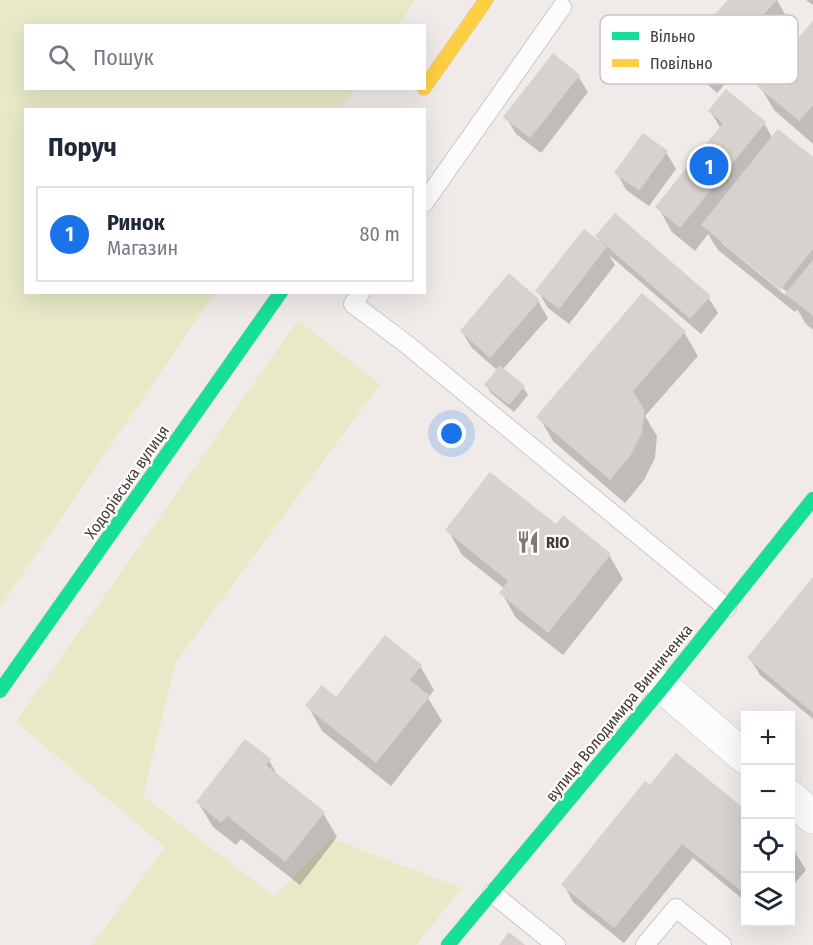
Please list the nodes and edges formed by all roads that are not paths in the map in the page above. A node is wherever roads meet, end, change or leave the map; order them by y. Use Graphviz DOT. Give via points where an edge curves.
graph roads {
  1 [pos="486,0"];
  2 [pos="562,7"];
  3 [pos="426,85"];
  4 [pos="423,90"];
  5 [pos="414,102"];
  6 [pos="426,200"];
  7 [pos="280,294"];
  8 [pos="360,294"];
  9 [pos="813,499"];
  10 [pos="727,608"];
  11 [pos="663,687"];
  12 [pos="0,691"];
  13 [pos="741,754"];
  14 [pos="795,801"];
  15 [pos="813,817"];
  16 [pos="492,893"];
  17 [pos="448,945"];
  18 [pos="556,945"];
  19 [pos="645,945"];
  20 [pos="722,945"];
  1 -- 3 [label="main road"];
  2 -- 6 [label="lane"];
  4 -- 5 [label="main road"];
  7 -- 12 [label="main road, Ходорівська вулиця"];
  8 -- 10 [label="lane" via="353,304"];
  9 -- 10 [label="main road, вулиця Володимира Винниченка"];
  10 -- 11 [label="main road, вулиця Володимира Винниченка"];
  11 -- 13 [label="street"];
  11 -- 16 [label="main road, вулиця Володимира Винниченка"];
  14 -- 15 [label="street"];
  16 -- 17 [label="main road, вулиця Володимира Винниченка"];
  16 -- 18 [label="lane"];
  19 -- 20 [label="lane" via="676,908"];
}
